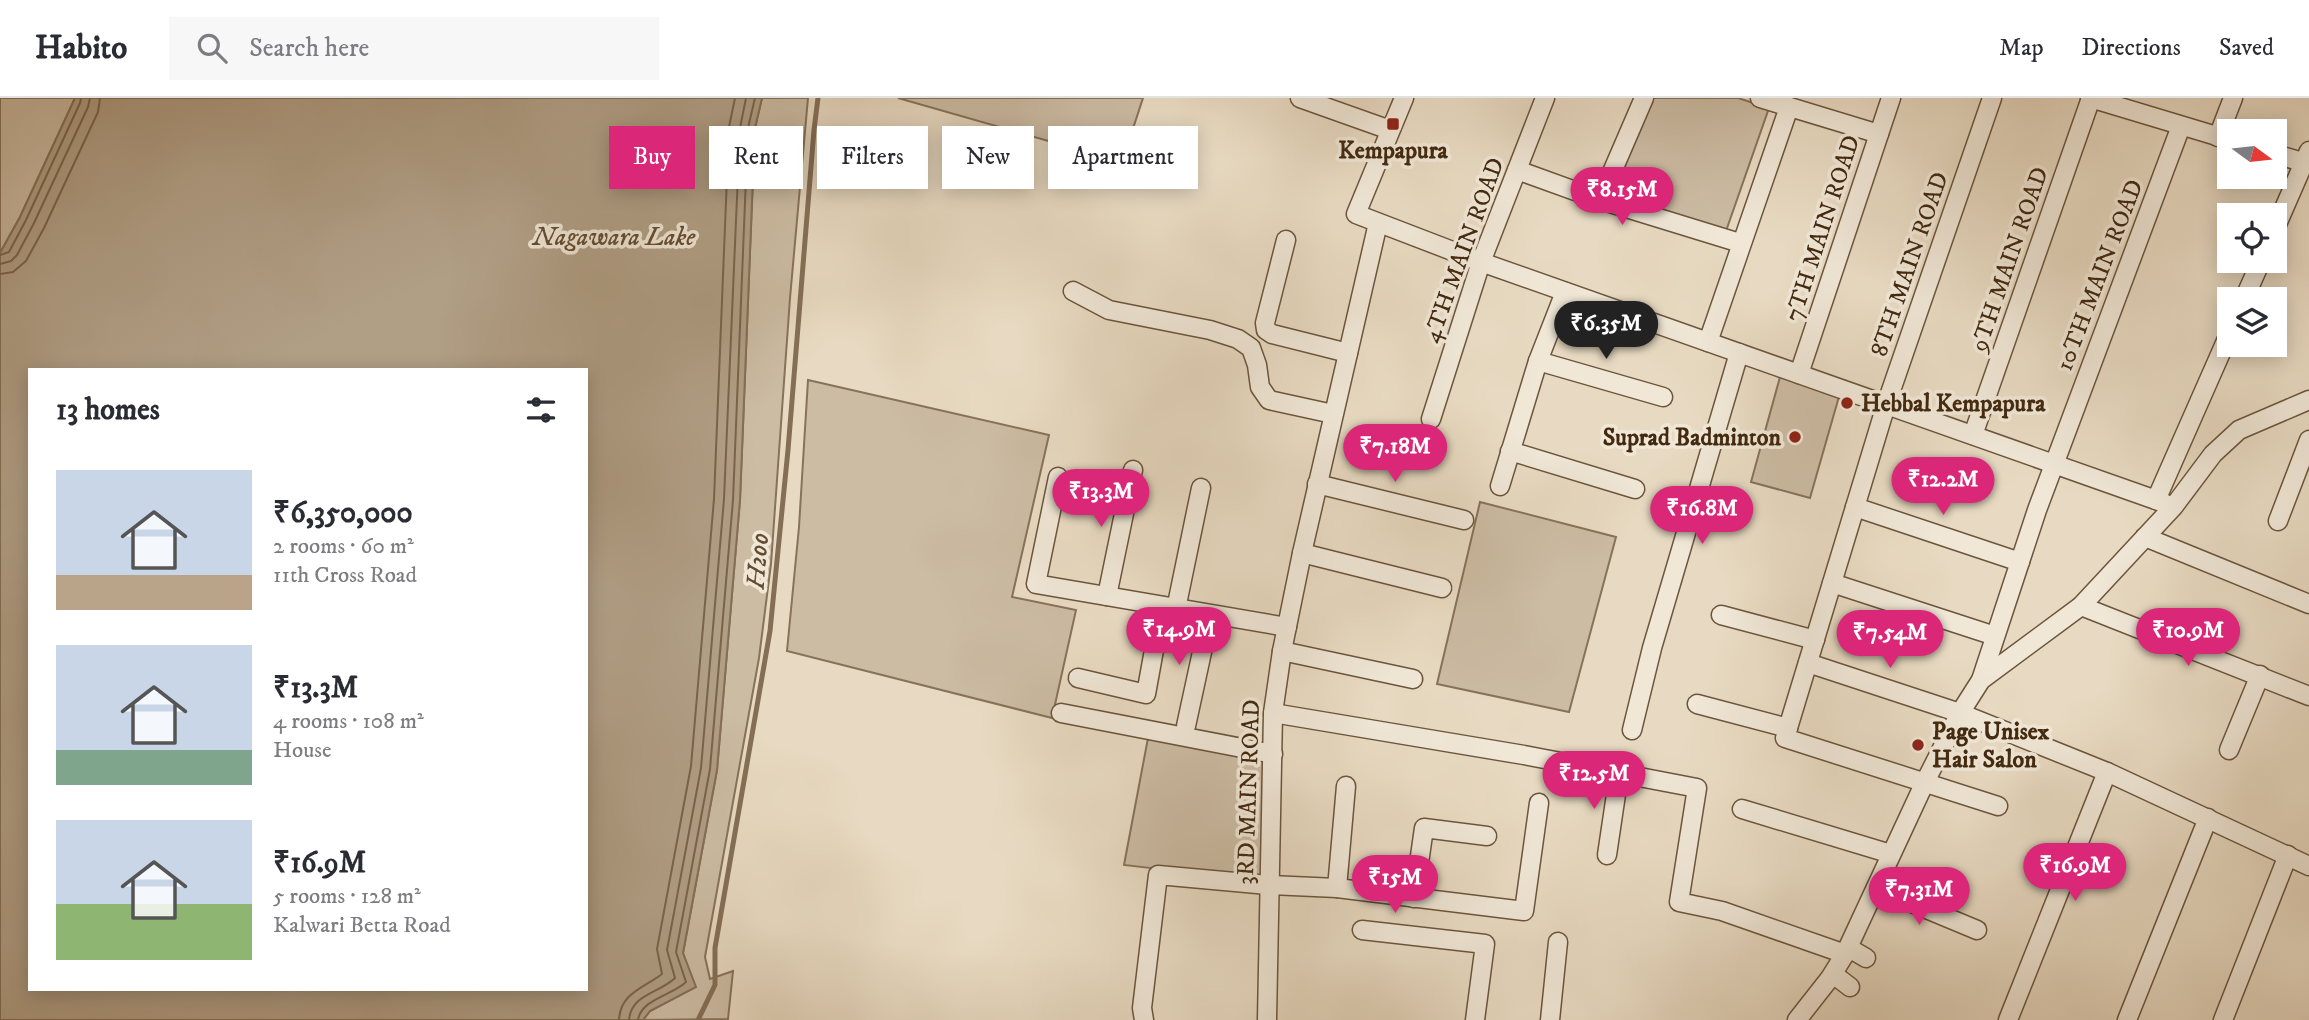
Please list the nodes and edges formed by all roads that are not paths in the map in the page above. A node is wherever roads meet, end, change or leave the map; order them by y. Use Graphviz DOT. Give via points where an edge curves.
graph roads {
  1 [pos="1300,98"];
  2 [pos="1404,98"];
  3 [pos="1545,98"];
  4 [pos="1644,98"];
  5 [pos="1760,98"];
  6 [pos="1891,98"];
  7 [pos="1992,98"];
  8 [pos="2090,98"];
  9 [pos="2233,98"];
  10 [pos="1788,107"];
  11 [pos="2228,119"];
  12 [pos="2181,126"];
  13 [pos="1390,130"];
  14 [pos="1879,134"];
  15 [pos="2217,137"];
  16 [pos="2287,156"];
  17 [pos="2307,159"];
  18 [pos="1517,170"];
  19 [pos="1600,200"];
  20 [pos="2287,203"];
  21 [pos="1378,223"];
  22 [pos="1286,240"];
  23 [pos="1740,243"];
  24 [pos="1481,262"];
  25 [pos="1073,291"];
  26 [pos="1566,292"];
  27 [pos="1707,342"];
  28 [pos="1348,353"];
  29 [pos="1739,353"];
  30 [pos="2219,357"];
  31 [pos="1538,361"];
  32 [pos="1799,374"];
  33 [pos="1663,397"];
  34 [pos="2309,400"];
  35 [pos="1886,405"];
  36 [pos="1334,414"];
  37 [pos="1431,419"];
  38 [pos="1973,435"];
  39 [pos="2309,440"];
  40 [pos="1510,451"];
  41 [pos="2054,464"];
  42 [pos="1133,470"];
  43 [pos="1058,477"];
  44 [pos="1317,484"];
  45 [pos="1500,486"];
  46 [pos="1201,488"];
  47 [pos="1635,489"];
  48 [pos="2156,500"];
  49 [pos="2174,506"];
  50 [pos="1855,507"];
  51 [pos="1464,520"];
  52 [pos="2278,521"];
  53 [pos="2146,537"];
  54 [pos="1302,553"];
  55 [pos="2020,562"];
  56 [pos="1832,583"];
  57 [pos="1442,588"];
  58 [pos="1107,596"];
  59 [pos="2309,604"];
  60 [pos="2081,606"];
  61 [pos="1169,608"];
  62 [pos="1210,615"];
  63 [pos="1721,615"];
  64 [pos="1287,627"];
  65 [pos="1995,636"];
  66 [pos="1815,640"];
  67 [pos="1282,652"];
  68 [pos="1808,663"];
  69 [pos="2260,675"];
  70 [pos="1078,678"];
  71 [pos="1413,679"];
  72 [pos="1981,680"];
  73 [pos="2309,696"];
  74 [pos="1697,704"];
  75 [pos="1061,713"];
  76 [pos="1273,713"];
  77 [pos="1960,713"];
  78 [pos="1186,726"];
  79 [pos="1788,729"];
  80 [pos="1632,730"];
  81 [pos="2230,750"];
  82 [pos="1273,754"];
  83 [pos="2107,772"];
  84 [pos="1619,774"];
  85 [pos="1925,782"];
  86 [pos="1346,786"];
  87 [pos="1539,803"];
  88 [pos="1998,806"];
  89 [pos="1742,809"];
  90 [pos="2208,818"];
  91 [pos="1487,836"];
  92 [pos="1607,855"];
  93 [pos="1891,855"];
  94 [pos="2288,855"];
  95 [pos="2309,866"];
  96 [pos="1268,885"];
  97 [pos="1337,888"];
  98 [pos="1876,888"];
  99 [pos="1414,898"];
  100 [pos="1362,930"];
  101 [pos="1977,930"];
  102 [pos="1558,942"];
  103 [pos="1847,951"];
  104 [pos="1866,958"];
  105 [pos="1833,974"];
  106 [pos="1850,988"];
  107 [pos="1144,1020"];
  108 [pos="1266,1020"];
  109 [pos="1475,1020"];
  110 [pos="1550,1020"];
  111 [pos="1797,1020"];
  112 [pos="2008,1020"];
  113 [pos="2127,1020"];
  114 [pos="2223,1020"];
  1 -- 13 [label="street"];
  2 -- 13 [label="street"];
  3 -- 18 [label="street, 4TH MAIN ROAD"];
  4 -- 19 [label="street"];
  5 -- 10 [label="street"];
  6 -- 14 [label="street, 7TH MAIN ROAD"];
  7 -- 35 [label="street, 8TH MAIN ROAD"];
  8 -- 12 [label="street"];
  8 -- 38 [label="street, 9TH MAIN ROAD"];
  9 -- 11 [label="street"];
  10 -- 14 [label="street"];
  10 -- 23 [label="street"];
  12 -- 15 [label="street"];
  12 -- 41 [label="street, 10TH MAIN ROAD"];
  13 -- 21 [label="street" via="1356,214"];
  14 -- 32 [label="street, 7TH MAIN ROAD"];
  16 -- 17 [label="street"];
  17 -- 20 [label="street"];
  18 -- 19 [label="street"];
  18 -- 24 [label="street, 4TH MAIN ROAD"];
  19 -- 23 [label="street"];
  21 -- 24 [label="street"];
  21 -- 28 [label="street, 3RD MAIN ROAD"];
  22 -- 28 [label="street" via="1266,331"];
  23 -- 27 [label="street"];
  24 -- 26 [label="street"];
  24 -- 37 [label="street, 4TH MAIN ROAD"];
  25 -- 36 [label="street" via="1109,310 1238,339 1251,348 1260,387 1269,400"];
  26 -- 27 [label="street"];
  26 -- 31 [label="street"];
  27 -- 29 [label="street"];
  28 -- 36 [label="street, 3RD MAIN ROAD"];
  29 -- 32 [label="street"];
  29 -- 80 [label="street"];
  30 -- 48 [label="street"];
  31 -- 33 [label="street"];
  31 -- 40 [label="street"];
  32 -- 35 [label="street"];
  34 -- 49 [label="street" via="2239,430 2213,454"];
  35 -- 38 [label="street"];
  35 -- 50 [label="street, 8TH MAIN ROAD"];
  36 -- 44 [label="street, 3RD MAIN ROAD"];
  38 -- 41 [label="street"];
  39 -- 52 [label="street"];
  40 -- 45 [label="street"];
  40 -- 47 [label="street"];
  41 -- 48 [label="street"];
  41 -- 55 [label="street, 10TH MAIN ROAD"];
  42 -- 58 [label="street"];
  43 -- 58 [label="street" via="1036,584"];
  44 -- 51 [label="street"];
  44 -- 54 [label="street, 3RD MAIN ROAD"];
  46 -- 61 [label="street"];
  48 -- 49 [label="street"];
  49 -- 53 [label="street"];
  50 -- 55 [label="street"];
  50 -- 56 [label="street, 8TH MAIN ROAD"];
  53 -- 59 [label="street"];
  53 -- 60 [label="street"];
  54 -- 57 [label="street"];
  54 -- 64 [label="street, 3RD MAIN ROAD"];
  55 -- 65 [label="street, 10TH MAIN ROAD"];
  56 -- 65 [label="street"];
  56 -- 66 [label="street, 8TH MAIN ROAD"];
  58 -- 61 [label="street"];
  60 -- 69 [label="street"];
  60 -- 72 [label="street"];
  61 -- 62 [label="street"];
  61 -- 70 [label="street" via="1146,694"];
  62 -- 64 [label="street"];
  62 -- 78 [label="street"];
  63 -- 66 [label="street"];
  64 -- 67 [label="street, 3RD MAIN ROAD"];
  65 -- 72 [label="street, 10TH MAIN ROAD"];
  66 -- 68 [label="street, 8TH MAIN ROAD"];
  67 -- 71 [label="street"];
  67 -- 76 [label="street, 3RD MAIN ROAD"];
  68 -- 77 [label="street"];
  68 -- 79 [label="street, 8TH MAIN ROAD"];
  69 -- 73 [label="street"];
  69 -- 81 [label="street"];
  72 -- 77 [label="street"];
  74 -- 79 [label="street"];
  75 -- 82 [label="street"];
  76 -- 82 [label="street, 3RD MAIN ROAD"];
  76 -- 84 [label="street"];
  77 -- 83 [label="street"];
  77 -- 85 [label="street"];
  79 -- 85 [label="street" via="1786,738"];
  82 -- 96 [label="street, 3RD MAIN ROAD"];
  83 -- 90 [label="street"];
  83 -- 112 [label="street"];
  84 -- 92 [label="street"];
  84 -- 103 [label="street" via="1697,788 1679,902"];
  85 -- 88 [label="street"];
  85 -- 93 [label="street"];
  86 -- 97 [label="street"];
  87 -- 99 [label="street" via="1524,911"];
  89 -- 93 [label="street"];
  90 -- 94 [label="street"];
  90 -- 113 [label="street"];
  91 -- 99 [label="street" via="1423,828"];
  93 -- 98 [label="street"];
  94 -- 95 [label="street"];
  94 -- 114 [label="street"];
  96 -- 97 [label="street"];
  96 -- 107 [label="street" via="1158,875"];
  96 -- 108 [label="street, 3RD MAIN ROAD"];
  97 -- 99 [label="street"];
  98 -- 101 [label="street"];
  98 -- 103 [label="street"];
  100 -- 109 [label="street" via="1485,944"];
  102 -- 110 [label="street"];
  103 -- 104 [label="street"];
  103 -- 105 [label="street"];
  105 -- 106 [label="street"];
  105 -- 111 [label="street"];
}
